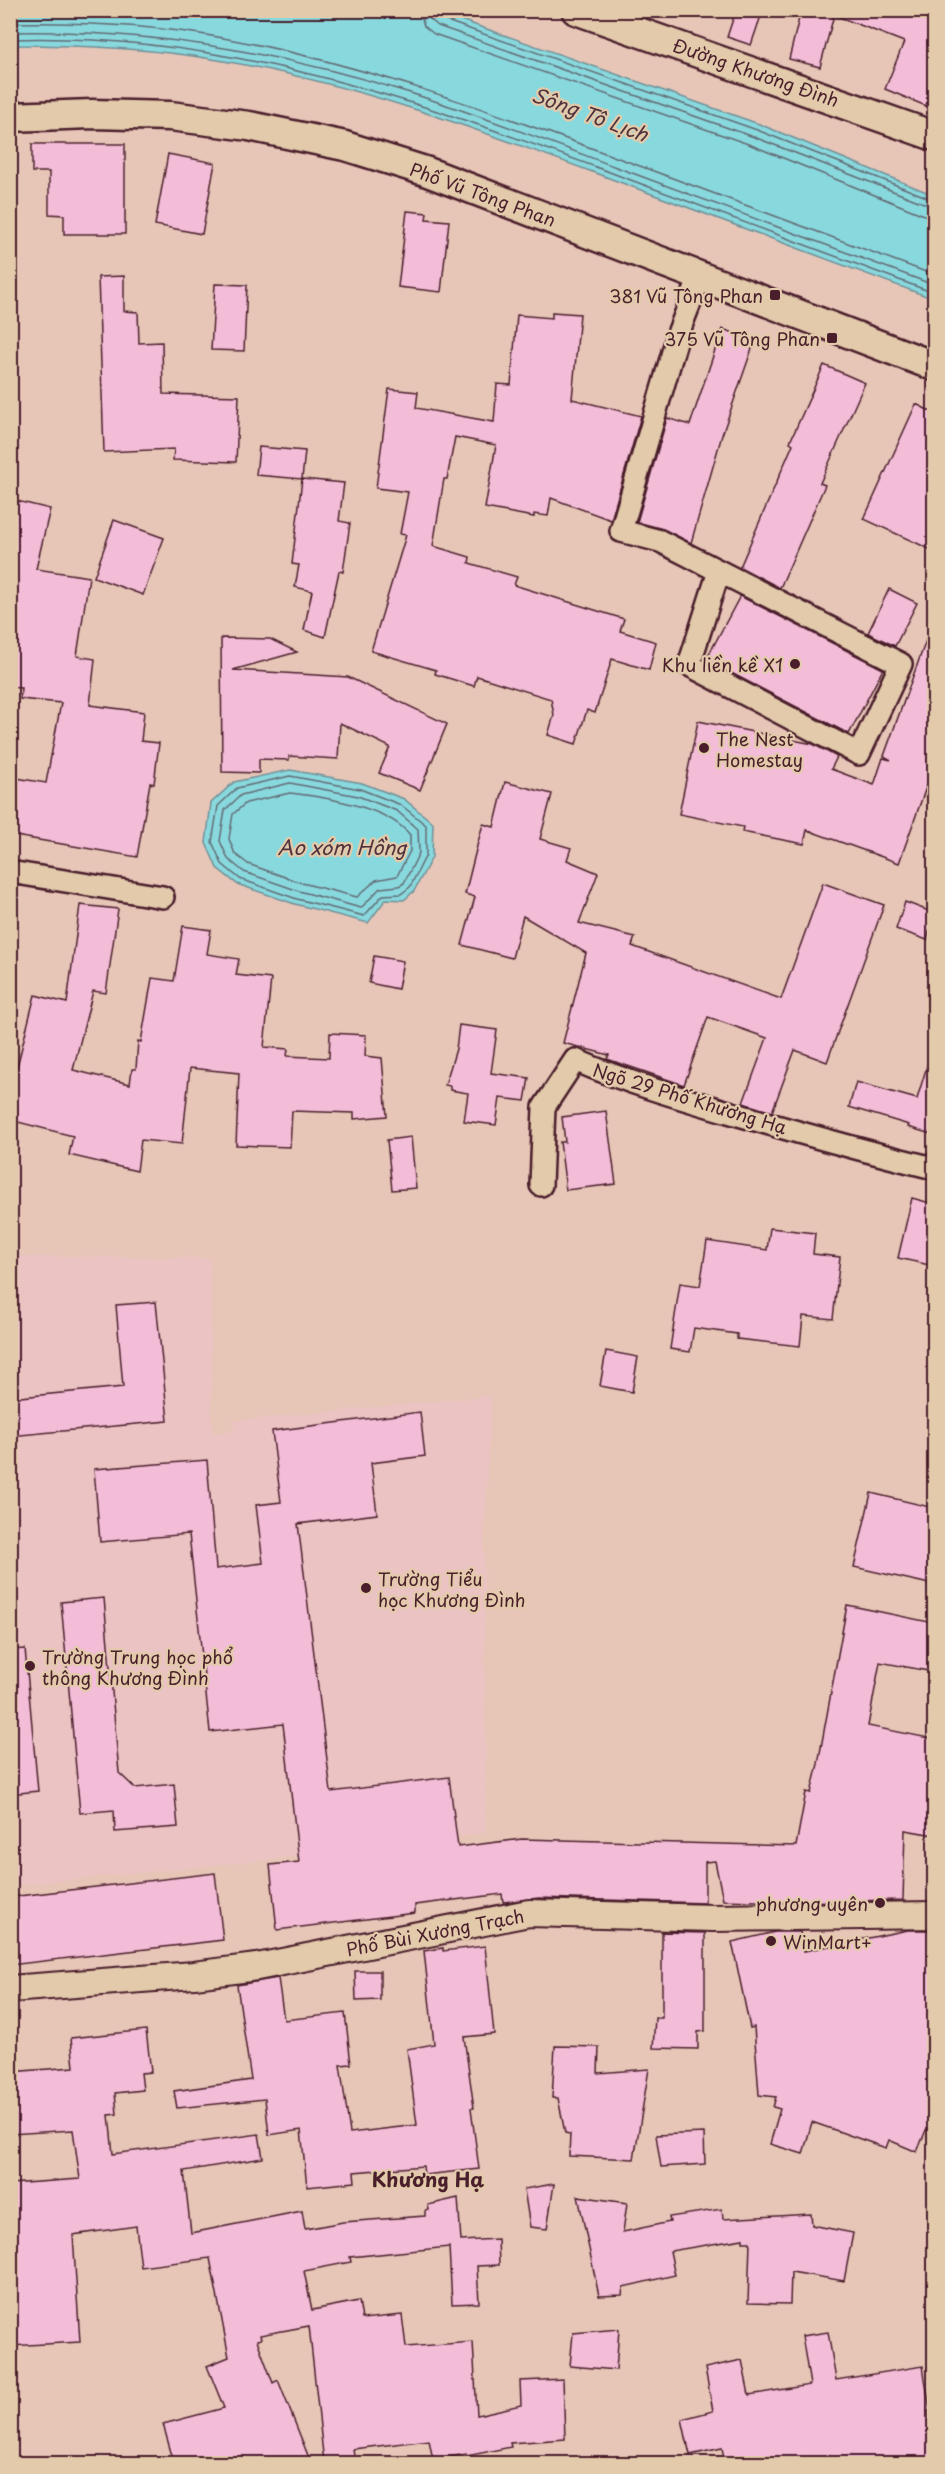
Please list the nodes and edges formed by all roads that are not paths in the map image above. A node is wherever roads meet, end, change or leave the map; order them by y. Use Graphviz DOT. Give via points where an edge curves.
graph roads {
  1 [pos="576,10"];
  2 [pos="10,117"];
  3 [pos="934,136"];
  4 [pos="700,277"];
  5 [pos="934,366"];
  6 [pos="719,571"];
  7 [pos="10,872"];
  8 [pos="163,897"];
  9 [pos="934,1168"];
  10 [pos="541,1185"];
  11 [pos="934,1915"];
  12 [pos="10,1989"];
  1 -- 3 [label="main road, Đường Khương Đình"];
  2 -- 4 [label="main road, Phố Vũ Tông Phan" via="170,116 249,126 345,146 446,179"];
  4 -- 5 [label="main road, Phố Vũ Tông Phan"];
  4 -- 6 [label="street" via="679,331 621,531 660,541"];
  6 -- 6 [label="street" via="902,664 859,754 688,665"];
  7 -- 8 [label="street"];
  9 -- 10 [label="street, Ngõ 29 Phố Khương Hạ" via="615,1078 575,1060 544,1107"];
  11 -- 12 [label="street, Phố Bùi Xương Trạch" via="713,1917 529,1913 256,1967"];
}
